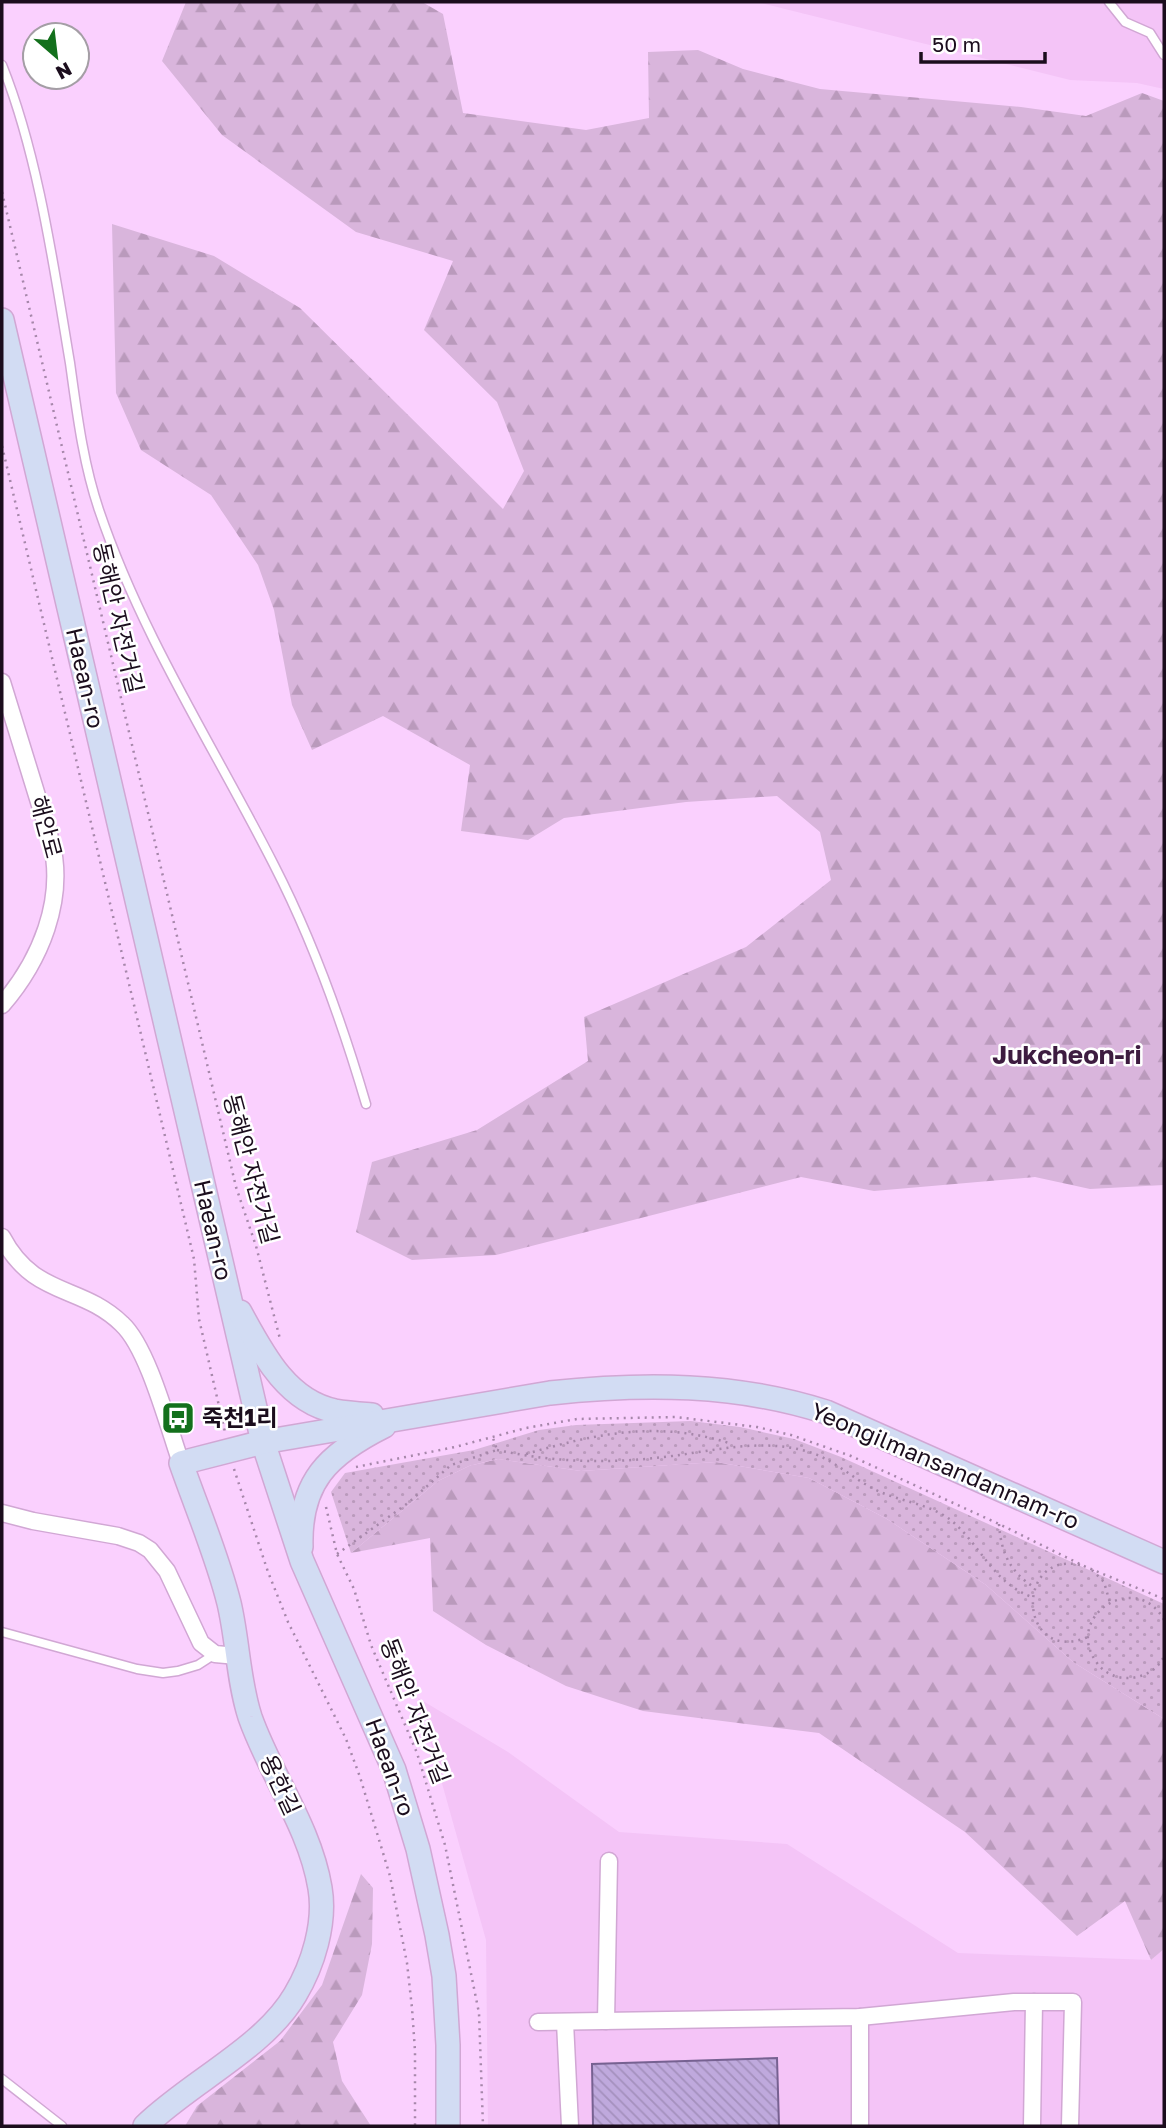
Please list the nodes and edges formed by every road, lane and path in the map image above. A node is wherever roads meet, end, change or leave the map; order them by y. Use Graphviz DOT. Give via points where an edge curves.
graph roads {
  1 [pos="1109,2"];
  2 [pos="1164,55"];
  3 [pos="2,65"];
  4 [pos="2,192"];
  5 [pos="2,320"];
  6 [pos="2,682"];
  7 [pos="2,1005"];
  8 [pos="366,1104"];
  9 [pos="2,1237"];
  10 [pos="226,1285"];
  11 [pos="282,1349"];
  12 [pos="400,1418"];
  13 [pos="493,1438"];
  14 [pos="263,1442"];
  15 [pos="736,1446"];
  16 [pos="497,1450"];
  17 [pos="523,1455"];
  18 [pos="181,1462"];
  19 [pos="354,1467"];
  20 [pos="320,1473"];
  21 [pos="2,1513"];
  22 [pos="999,1524"];
  23 [pos="337,1554"];
  24 [pos="302,1561"];
  25 [pos="1164,1562"];
  26 [pos="1086,1567"];
  27 [pos="1035,1588"];
  28 [pos="1032,1597"];
  29 [pos="1164,1599"];
  30 [pos="1110,1603"];
  31 [pos="1164,1620"];
  32 [pos="2,1632"];
  33 [pos="1088,1637"];
  34 [pos="226,1655"];
  35 [pos="1164,1656"];
  36 [pos="1163,1662"];
  37 [pos="609,1861"];
  38 [pos="1034,2002"];
  39 [pos="860,2017"];
  40 [pos="606,2021"];
  41 [pos="538,2022"];
  42 [pos="565,2022"];
  43 [pos="2,2079"];
  44 [pos="62,2126"];
  45 [pos="145,2126"];
  46 [pos="448,2126"];
  47 [pos="483,2126"];
  48 [pos="569,2126"];
  49 [pos="860,2126"];
  50 [pos="1032,2126"];
  51 [pos="1070,2126"];
  1 -- 2 [label="lane" via="1125,22 1150,33"];
  3 -- 8 [label="lane" via="44,218 86,466 100,511 156,645 275,866 329,990"];
  4 -- 11 [label="path, 동해안 자전거길" via="236,1187"];
  5 -- 10 [label="street, Haean-ro"];
  6 -- 7 [label="street, 해안로" via="57,866 48,922 36,957"];
  9 -- 18 [label="street" via="35,1277 96,1306 131,1334 145,1360"];
  10 -- 12 [label="street" via="264,1354 296,1393 333,1411"];
  10 -- 14 [label="street, Haean-ro"];
  12 -- 14 [label="street, Yeongilmansandannam-ro"];
  12 -- 20 [label="street" via="344,1450"];
  12 -- 25 [label="street, Yeongilmansandannam-ro" via="592,1388 660,1386 768,1396 858,1425"];
  13 -- 16 [label="path"];
  13 -- 19 [label="path"];
  13 -- 22 [label="path" via="577,1419 676,1417 757,1427 834,1449"];
  14 -- 18 [label="street"];
  14 -- 24 [label="street, Haean-ro"];
  15 -- 17 [label="path" via="602,1463"];
  15 -- 17 [label="path" via="692,1434 630,1431"];
  15 -- 28 [label="path" via="809,1452 874,1489 934,1510 963,1531 1008,1585"];
  16 -- 17 [label="path"];
  16 -- 23 [label="path" via="451,1465"];
  18 -- 34 [label="street, 용한길" via="234,1625"];
  20 -- 23 [label="path, 동해안 자전거길" via="328,1480 324,1498"];
  20 -- 24 [label="street" via="304,1506"];
  21 -- 34 [label="street" via="118,1536 149,1550 167,1572 201,1643"];
  22 -- 26 [label="path"];
  22 -- 27 [label="path" via="1006,1559"];
  23 -- 47 [label="path, 동해안 자전거길" via="417,1753 445,1845 479,2013"];
  24 -- 46 [label="street, Haean-ro" via="394,1770 418,1849 444,1976"];
  26 -- 27 [label="path" via="1060,1565 1048,1571"];
  26 -- 29 [label="path"];
  26 -- 30 [label="path" via="1104,1582"];
  27 -- 28 [label="path"];
  28 -- 33 [label="path" via="1035,1619 1053,1638 1065,1642"];
  30 -- 31 [label="path" via="1140,1599"];
  30 -- 33 [label="path" via="1094,1616"];
  32 -- 34 [label="lane" via="163,1673"];
  33 -- 36 [label="path" via="1092,1657 1112,1675 1140,1677"];
  34 -- 45 [label="street, 용한길" via="316,1871 320,1921 304,1977 285,2010 255,2040"];
  35 -- 36 [label="path"];
  37 -- 40 [label="street"];
  38 -- 39 [label="street"];
  38 -- 50 [label="street"];
  38 -- 51 [label="street" via="1073,2002"];
  39 -- 40 [label="street"];
  39 -- 49 [label="street"];
  40 -- 42 [label="street"];
  41 -- 42 [label="street"];
  42 -- 48 [label="street"];
  43 -- 44 [label="lane"];
}
